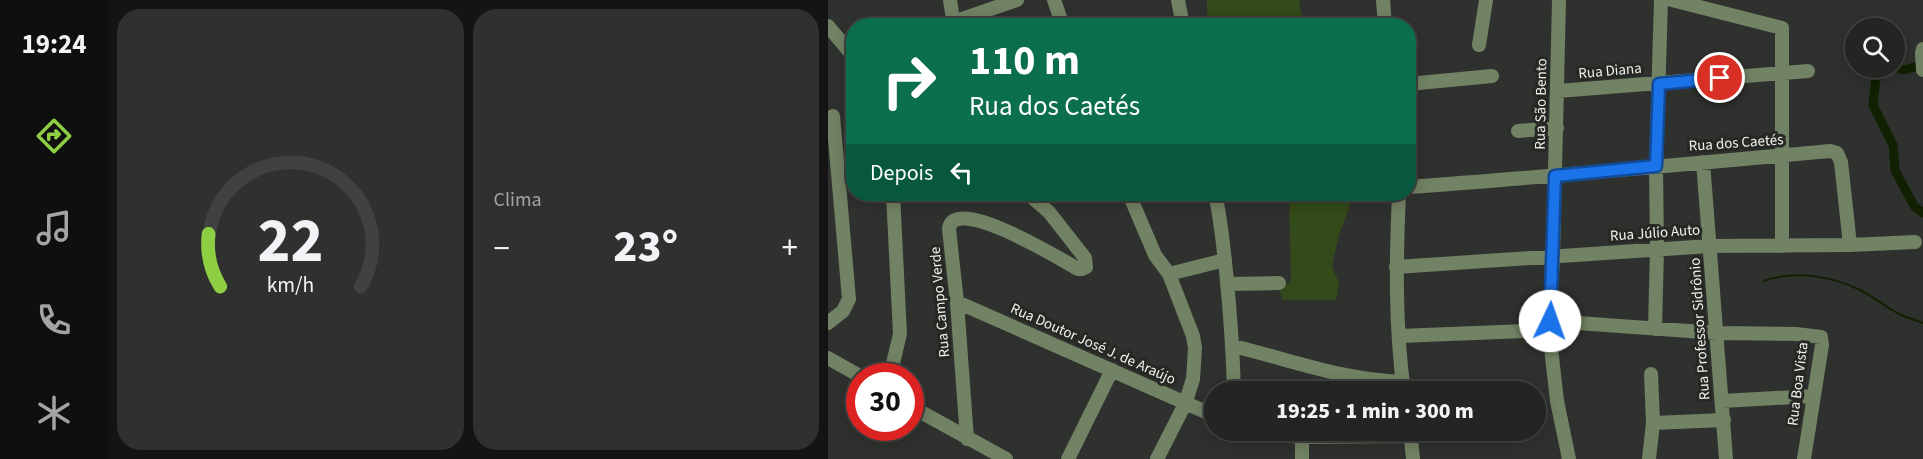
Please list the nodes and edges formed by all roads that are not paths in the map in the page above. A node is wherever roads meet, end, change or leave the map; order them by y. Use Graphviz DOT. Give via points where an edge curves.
graph roads {
  1 [pos="950,0"];
  2 [pos="1017,0"];
  3 [pos="1054,0"];
  4 [pos="1178,0"];
  5 [pos="1383,0"];
  6 [pos="1486,0"];
  7 [pos="1559,0"];
  8 [pos="1661,0"];
  9 [pos="1672,0"];
  10 [pos="952,18"];
  11 [pos="969,18"];
  12 [pos="1060,18"];
  13 [pos="1181,18"];
  14 [pos="1384,18"];
  15 [pos="828,26"];
  16 [pos="1479,45"];
  17 [pos="846,47"];
  18 [pos="1922,51"];
  19 [pos="1923,70"];
  20 [pos="1808,71"];
  21 [pos="1782,73"];
  22 [pos="1492,76"];
  23 [pos="1416,83"];
  24 [pos="1659,84"];
  25 [pos="1558,92"];
  26 [pos="833,116"];
  27 [pos="1557,128"];
  28 [pos="1518,131"];
  29 [pos="1782,156"];
  30 [pos="1703,162"];
  31 [pos="1656,166"];
  32 [pos="1555,176"];
  33 [pos="1416,186"];
  34 [pos="893,201"];
  35 [pos="1036,201"];
  36 [pos="1132,201"];
  37 [pos="1217,201"];
  38 [pos="1399,201"];
  39 [pos="1916,242"];
  40 [pos="1850,245"];
  41 [pos="1710,246"];
  42 [pos="1782,246"];
  43 [pos="1657,249"];
  44 [pos="1553,257"];
  45 [pos="1225,260"];
  46 [pos="1396,267"];
  47 [pos="1169,274"];
  48 [pos="1279,283"];
  49 [pos="1227,284"];
  50 [pos="957,302"];
  51 [pos="828,324"];
  52 [pos="1550,325"];
  53 [pos="1654,329"];
  54 [pos="1717,333"];
  55 [pos="1399,336"];
  56 [pos="1233,346"];
  57 [pos="828,358"];
  58 [pos="893,363"];
  59 [pos="846,368"];
  60 [pos="1112,370"];
  61 [pos="1651,374"];
  62 [pos="1234,381"];
  63 [pos="1372,381"];
  64 [pos="1403,381"];
  65 [pos="1814,396"];
  66 [pos="1722,401"];
  67 [pos="1185,404"];
  68 [pos="1204,412"];
  69 [pos="924,414"];
  70 [pos="1724,420"];
  71 [pos="1653,423"];
  72 [pos="967,439"];
  73 [pos="1302,441"];
  74 [pos="1411,441"];
  75 [pos="1006,459"];
  76 [pos="1068,459"];
  77 [pos="1157,459"];
  78 [pos="1302,459"];
  79 [pos="1413,459"];
  80 [pos="1569,459"];
  81 [pos="1649,459"];
  82 [pos="1726,459"];
  83 [pos="1804,459"];
  1 -- 10 [label="street"];
  2 -- 11 [label="street"];
  3 -- 12 [label="street"];
  4 -- 13 [label="street"];
  5 -- 14 [label="street"];
  6 -- 16 [label="street"];
  7 -- 25 [label="street, Rua São Bento"];
  8 -- 24 [label="street"];
  9 -- 21 [label="street" via="1782,28"];
  15 -- 17 [label="street"];
  18 -- 19 [label="street"];
  20 -- 21 [label="street, Rua Diana"];
  21 -- 24 [label="street, Rua Diana"];
  21 -- 29 [label="street"];
  22 -- 23 [label="street"];
  24 -- 25 [label="street, Rua Diana"];
  24 -- 31 [label="street"];
  25 -- 27 [label="street, Rua São Bento"];
  26 -- 51 [label="street" via="849,299"];
  27 -- 28 [label="street"];
  27 -- 32 [label="street, Rua São Bento"];
  29 -- 30 [label="street, Rua dos Caetés"];
  29 -- 40 [label="street, Rua dos Caetés" via="1834,152 1838,155"];
  29 -- 42 [label="street"];
  30 -- 31 [label="street, Rua dos Caetés"];
  30 -- 41 [label="street, Rua Professor Sidrônio"];
  31 -- 32 [label="street, Rua dos Caetés"];
  31 -- 43 [label="street"];
  32 -- 33 [label="street, Rua dos Caetés"];
  32 -- 44 [label="street, Rua São Bento"];
  34 -- 58 [label="street" via="900,334"];
  35 -- 50 [label="street, Rua Campo Verde" via="1085,258 1085,269 994,225 955,219 950,229"];
  36 -- 47 [label="street" via="1155,255"];
  37 -- 45 [label="street"];
  38 -- 46 [label="street"];
  39 -- 40 [label="street, Rua Júlio Auto"];
  40 -- 42 [label="street, Rua Júlio Auto"];
  41 -- 42 [label="street, Rua Júlio Auto"];
  41 -- 43 [label="street, Rua Júlio Auto"];
  41 -- 54 [label="street, Rua Professor Sidrônio"];
  43 -- 44 [label="street, Rua Júlio Auto"];
  43 -- 53 [label="street"];
  44 -- 46 [label="street, Rua Júlio Auto"];
  44 -- 52 [label="street, Rua São Bento"];
  45 -- 47 [label="street"];
  45 -- 49 [label="street"];
  46 -- 55 [label="street"];
  47 -- 67 [label="street" via="1195,348 1193,379"];
  48 -- 49 [label="street"];
  49 -- 56 [label="street"];
  50 -- 60 [label="street, Rua Doutor José J. de Araújo"];
  50 -- 72 [label="street, Rua Campo Verde"];
  52 -- 53 [label="street"];
  52 -- 55 [label="street"];
  52 -- 80 [label="street, Rua São Bento" via="1557,401"];
  53 -- 54 [label="street"];
  54 -- 65 [label="street, Rua Boa Vista" via="1818,336 1822,341"];
  54 -- 66 [label="street, Rua Professor Sidrônio"];
  55 -- 64 [label="street"];
  56 -- 62 [label="street"];
  56 -- 63 [label="street"];
  57 -- 59 [label="street"];
  60 -- 67 [label="street, Rua Doutor José J. de Araújo"];
  60 -- 76 [label="street"];
  61 -- 71 [label="street"];
  65 -- 66 [label="street"];
  65 -- 83 [label="street, Rua Boa Vista"];
  66 -- 70 [label="street, Rua Professor Sidrônio"];
  67 -- 68 [label="street, Rua Doutor José J. de Araújo"];
  67 -- 77 [label="street"];
  69 -- 72 [label="street"];
  70 -- 71 [label="street"];
  70 -- 82 [label="street, Rua Professor Sidrônio"];
  71 -- 81 [label="street"];
  72 -- 75 [label="street"];
  73 -- 78 [label="street"];
  74 -- 79 [label="street"];
}
